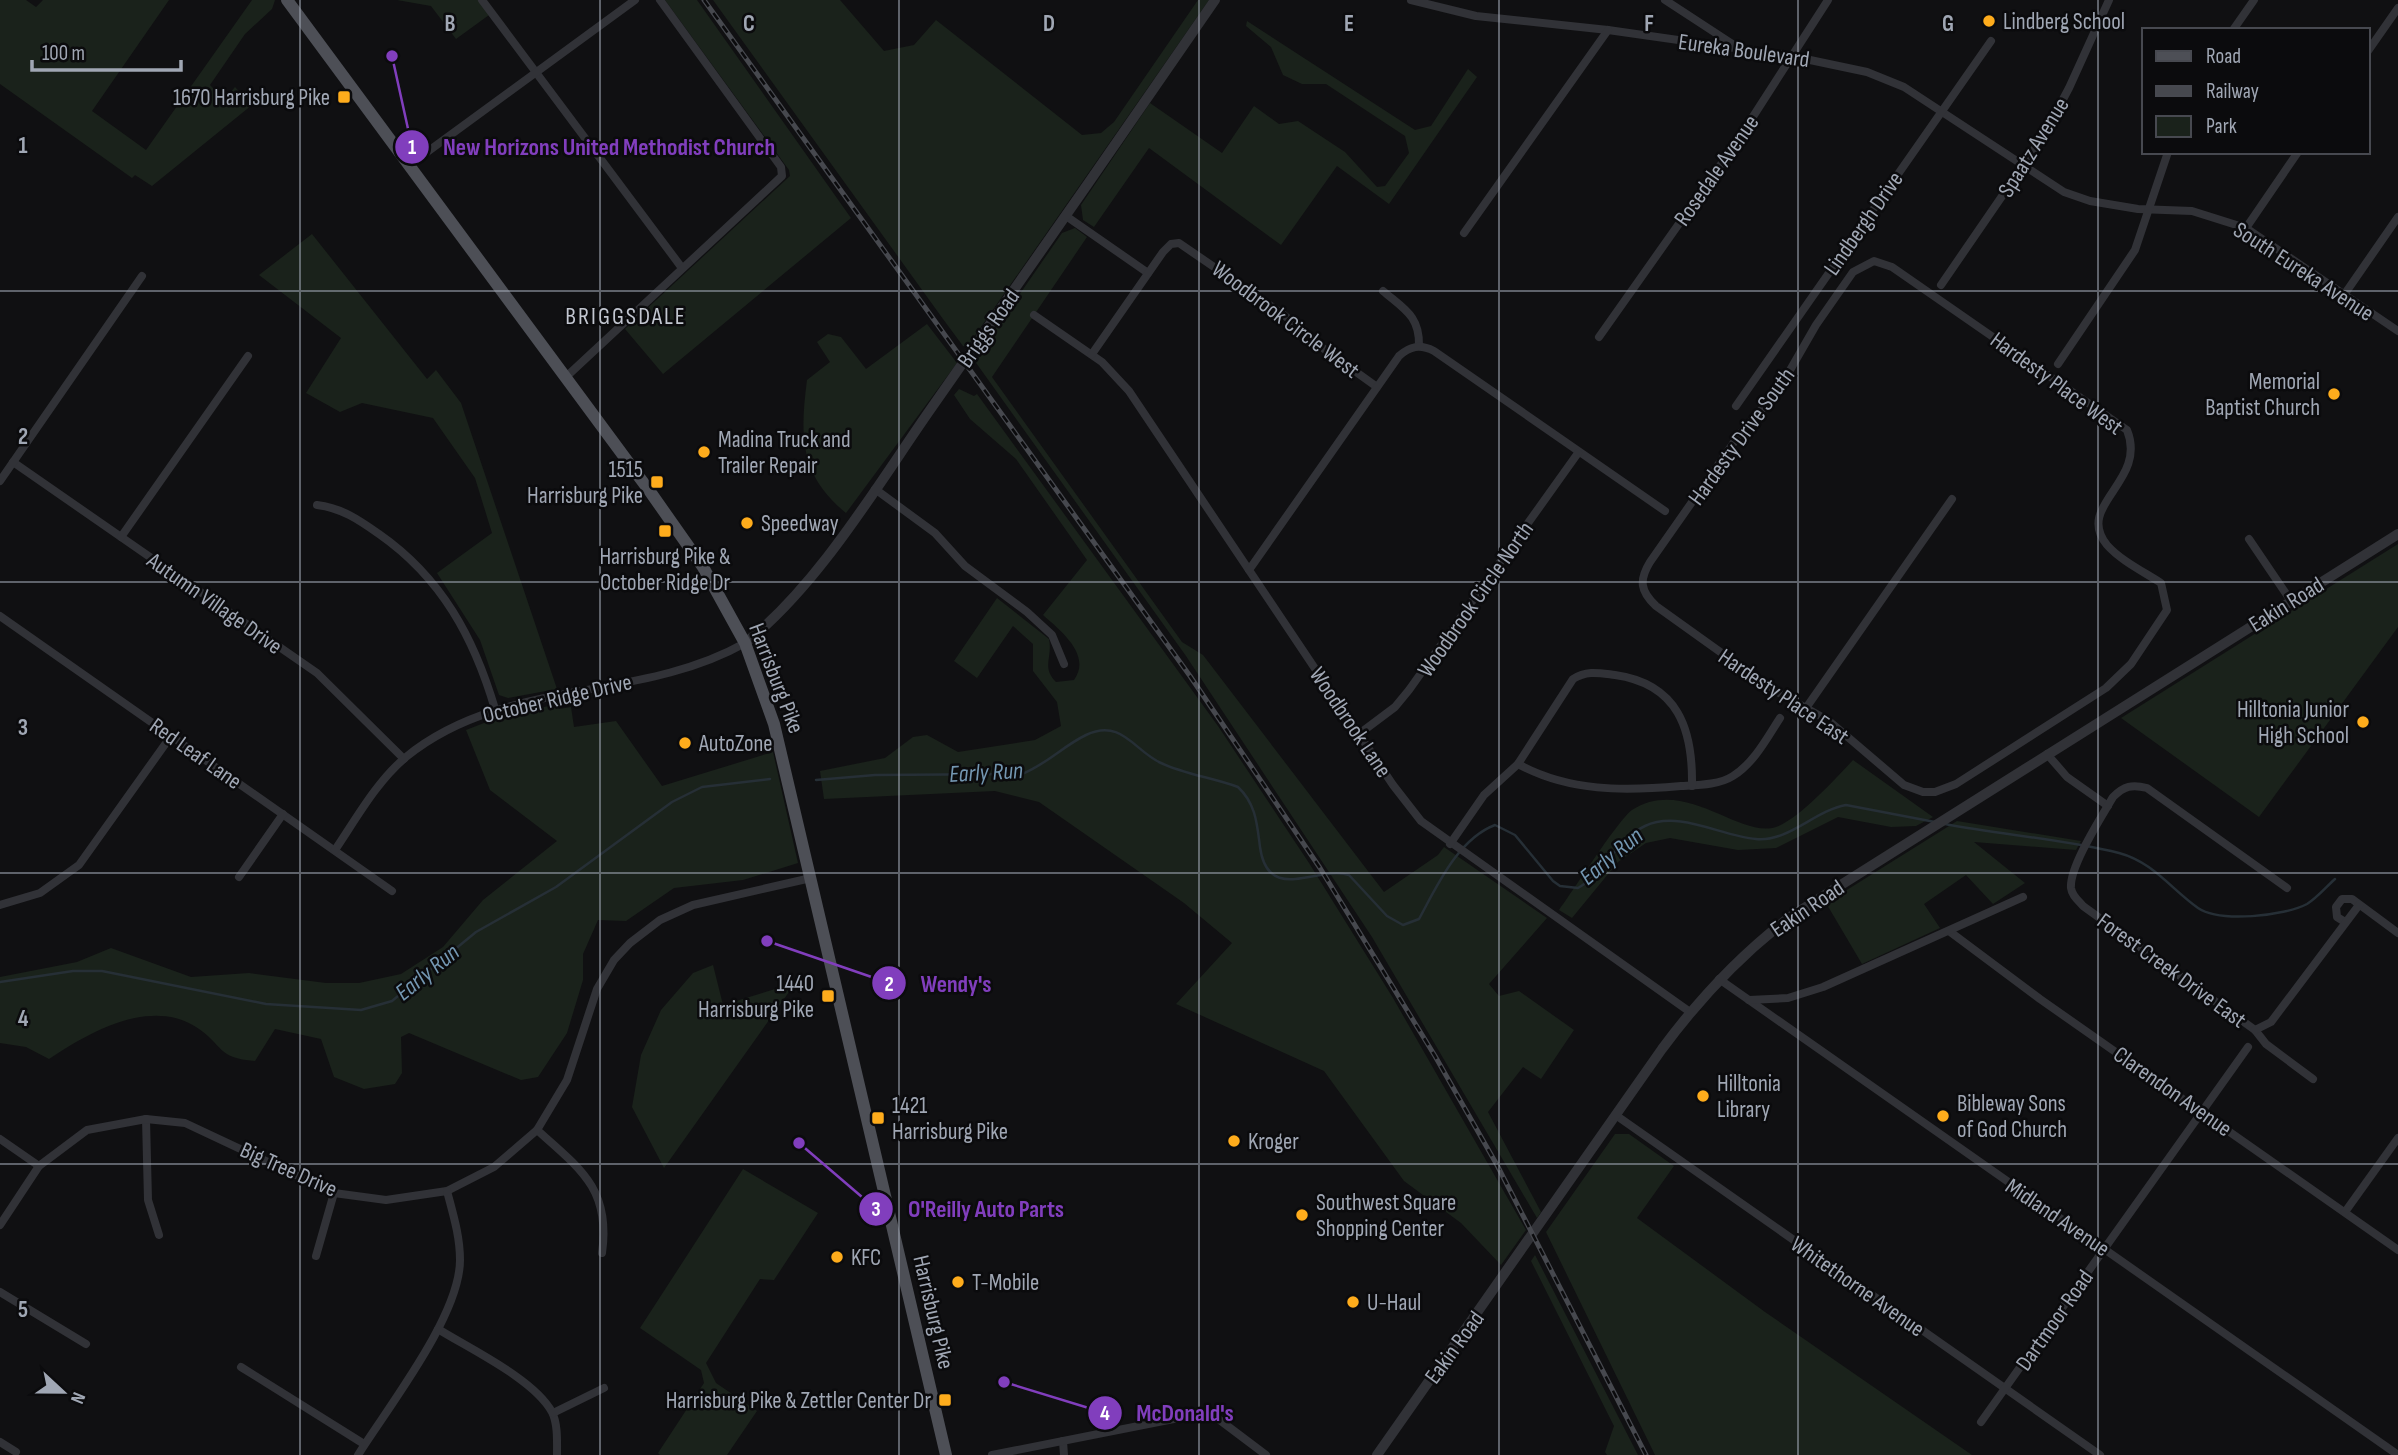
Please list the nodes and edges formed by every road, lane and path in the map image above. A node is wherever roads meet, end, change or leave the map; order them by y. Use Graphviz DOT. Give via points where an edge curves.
graph roads {
  1 [pos="287,0"];
  2 [pos="482,0"];
  3 [pos="635,0"];
  4 [pos="660,0"];
  5 [pos="1215,0"];
  6 [pos="1411,0"];
  7 [pos="1665,0"];
  8 [pos="1828,0"];
  9 [pos="2109,0"];
  10 [pos="2254,0"];
  11 [pos="2398,8"];
  12 [pos="2234,28"];
  13 [pos="1608,30"];
  14 [pos="1991,41"];
  15 [pos="2370,48"];
  16 [pos="1740,49"];
  17 [pos="1791,56"];
  18 [pos="536,71"];
  19 [pos="1942,111"];
  20 [pos="2167,154"];
  21 [pos="2297,154"];
  22 [pos="2023,165"];
  23 [pos="408,166"];
  24 [pos="2151,209"];
  25 [pos="1066,216"];
  26 [pos="2398,217"];
  27 [pos="2246,228"];
  28 [pos="1464,233"];
  29 [pos="1874,261"];
  30 [pos="682,268"];
  31 [pos="1148,273"];
  32 [pos="142,276"];
  33 [pos="1941,285"];
  34 [pos="1384,291"];
  35 [pos="2344,295"];
  36 [pos="1034,315"];
  37 [pos="2398,331"];
  38 [pos="1599,337"];
  39 [pos="1419,346"];
  40 [pos="1092,354"];
  41 [pos="248,356"];
  42 [pos="2058,364"];
  43 [pos="567,376"];
  44 [pos="1377,387"];
  45 [pos="1736,406"];
  46 [pos="1578,453"];
  47 [pos="13,462"];
  48 [pos="0,481"];
  49 [pos="875,489"];
  50 [pos="1952,499"];
  51 [pos="317,505"];
  52 [pos="1665,511"];
  53 [pos="2398,534"];
  54 [pos="121,537"];
  55 [pos="2249,539"];
  56 [pos="1249,570"];
  57 [pos="1642,586"];
  58 [pos="2291,601"];
  59 [pos="0,616"];
  60 [pos="745,643"];
  61 [pos="1064,664"];
  62 [pos="1806,708"];
  63 [pos="495,709"];
  64 [pos="1780,718"];
  65 [pos="1359,734"];
  66 [pos="171,736"];
  67 [pos="2047,754"];
  68 [pos="404,759"];
  69 [pos="1518,764"];
  70 [pos="1692,786"];
  71 [pos="1935,792"];
  72 [pos="2108,806"];
  73 [pos="283,814"];
  74 [pos="1454,847"];
  75 [pos="335,850"];
  76 [pos="239,877"];
  77 [pos="811,878"];
  78 [pos="2287,888"];
  79 [pos="392,891"];
  80 [pos="2022,897"];
  81 [pos="0,905"];
  82 [pos="2359,905"];
  83 [pos="2345,922"];
  84 [pos="1949,931"];
  85 [pos="2398,933"];
  86 [pos="1719,979"];
  87 [pos="1749,1000"];
  88 [pos="1690,1012"];
  89 [pos="2255,1030"];
  90 [pos="2248,1047"];
  91 [pos="2314,1079"];
  92 [pos="2201,1110"];
  93 [pos="1617,1116"];
  94 [pos="146,1119"];
  95 [pos="537,1130"];
  96 [pos="2398,1138"];
  97 [pos="0,1139"];
  98 [pos="39,1166"];
  99 [pos="447,1191"];
  100 [pos="334,1193"];
  101 [pos="2345,1212"];
  102 [pos="0,1226"];
  103 [pos="159,1235"];
  104 [pos="2104,1249"];
  105 [pos="2398,1250"];
  106 [pos="602,1253"];
  107 [pos="316,1255"];
  108 [pos="0,1292"];
  109 [pos="438,1329"];
  110 [pos="86,1344"];
  111 [pos="241,1367"];
  112 [pos="604,1388"];
  113 [pos="2006,1389"];
  114 [pos="552,1413"];
  115 [pos="1981,1422"];
  116 [pos="1063,1441"];
  117 [pos="0,1443"];
  118 [pos="365,1444"];
  119 [pos="2395,1451"];
  120 [pos="16,1452"];
  121 [pos="358,1455"];
  122 [pos="557,1455"];
  123 [pos="946,1455"];
  124 [pos="992,1455"];
  125 [pos="1064,1455"];
  126 [pos="1266,1455"];
  127 [pos="1377,1455"];
  128 [pos="2100,1455"];
  1 -- 23 [label="main road, Harrisburg Pike"];
  2 -- 18 [label="street"];
  3 -- 18 [label="street"];
  4 -- 30 [label="street" via="781,167 782,176"];
  5 -- 25 [label="street, Briggs Road"];
  6 -- 13 [label="street, Eureka Boulevard" via="1476,16"];
  7 -- 16 [label="street"];
  8 -- 17 [label="street, Rosedale Avenue"];
  9 -- 22 [label="street, Spaatz Avenue" via="2069,88"];
  10 -- 12 [label="street"];
  11 -- 15 [label="street"];
  13 -- 16 [label="street, Eureka Boulevard"];
  13 -- 28 [label="street"];
  14 -- 19 [label="street, Lindbergh Drive"];
  16 -- 17 [label="street, Eureka Boulevard"];
  17 -- 19 [label="street, Eureka Boulevard" via="1886,78"];
  17 -- 38 [label="street, Rosedale Avenue" via="1717,171"];
  18 -- 23 [label="street"];
  18 -- 30 [label="street"];
  19 -- 22 [label="street, South Eureka Avenue"];
  19 -- 45 [label="street, Lindbergh Drive"];
  20 -- 24 [label="street"];
  21 -- 27 [label="street"];
  22 -- 24 [label="street, South Eureka Avenue" via="2064,192 2084,199"];
  22 -- 33 [label="street, Spaatz Avenue"];
  23 -- 43 [label="main road, Harrisburg Pike"];
  24 -- 27 [label="street, South Eureka Avenue" via="2192,211"];
  24 -- 42 [label="street" via="2135,250"];
  25 -- 31 [label="street"];
  25 -- 49 [label="street, Briggs Road"];
  26 -- 35 [label="street"];
  27 -- 35 [label="street, South Eureka Avenue"];
  29 -- 57 [label="street, Hardesty Drive South" via="1853,272 1778,391 1739,435 1650,562"];
  29 -- 71 [label="street, Hardesty Place West" via="1892,268 2127,430 2133,445 2131,464 2101,509 2101,534 2110,548 2161,583 2167,610 2131,664 2106,688 1956,784"];
  30 -- 43 [label="street"];
  31 -- 40 [label="street"];
  31 -- 44 [label="street, Woodbrook Circle West" via="1168,246 1182,244"];
  32 -- 47 [label="street"];
  34 -- 39 [label="street" via="1416,320"];
  35 -- 37 [label="street, South Eureka Avenue"];
  36 -- 40 [label="street, Woodbrook Lane"];
  39 -- 44 [label="street, Woodbrook Circle West" via="1399,356"];
  39 -- 46 [label="street" via="1434,351"];
  40 -- 56 [label="street, Woodbrook Lane" via="1129,391"];
  41 -- 54 [label="street"];
  43 -- 60 [label="main road, Harrisburg Pike" via="702,567"];
  44 -- 56 [label="street"];
  46 -- 52 [label="street"];
  46 -- 65 [label="street, Woodbrook Circle North" via="1409,691"];
  47 -- 48 [label="street"];
  47 -- 54 [label="street, Autumn Village Drive"];
  49 -- 60 [label="street, Briggs Road" via="803,586"];
  49 -- 61 [label="street" via="935,533 965,566 1044,627"];
  50 -- 62 [label="street"];
  51 -- 63 [label="street" via="355,517 400,550 435,584 475,650"];
  53 -- 58 [label="street, Eakin Road"];
  54 -- 68 [label="street, Autumn Village Drive" via="317,673"];
  55 -- 58 [label="street"];
  56 -- 65 [label="street, Woodbrook Lane"];
  57 -- 62 [label="street, Hardesty Place East" via="1656,606"];
  58 -- 67 [label="street, Eakin Road"];
  59 -- 66 [label="street, Red Leaf Lane"];
  60 -- 63 [label="street, October Ridge Drive" via="669,674"];
  60 -- 77 [label="main road, Harrisburg Pike" via="782,751"];
  62 -- 71 [label="street, Hardesty Place East" via="1829,721 1904,785"];
  63 -- 68 [label="street, October Ridge Drive" via="440,732"];
  64 -- 70 [label="street" via="1742,770 1723,782"];
  65 -- 74 [label="street, Woodbrook Lane" via="1406,804"];
  66 -- 73 [label="street, Red Leaf Lane"];
  66 -- 81 [label="street" via="79,865 40,893"];
  67 -- 72 [label="street" via="2062,773"];
  67 -- 86 [label="street, Eakin Road" via="1790,917"];
  68 -- 75 [label="street, October Ridge Drive"];
  69 -- 70 [label="street" via="1569,784 1600,789"];
  69 -- 70 [label="street" via="1573,679 1587,672 1617,675 1654,688 1678,712 1689,735"];
  69 -- 74 [label="street" via="1484,795"];
  72 -- 78 [label="street" via="2122,788 2134,784 2147,788"];
  72 -- 89 [label="street, Forest Creek Drive East" via="2071,886 2074,898"];
  73 -- 75 [label="street, Red Leaf Lane"];
  73 -- 76 [label="street"];
  74 -- 88 [label="street, Woodbrook Lane"];
  75 -- 79 [label="street, Red Leaf Lane"];
  77 -- 95 [label="street, Big Tree Drive" via="693,905 660,920 630,943 597,989 567,1080"];
  77 -- 123 [label="main road, Harrisburg Pike"];
  80 -- 84 [label="street"];
  82 -- 83 [label="street"];
  82 -- 83 [label="street" via="2347,898 2338,902 2337,917"];
  82 -- 85 [label="street"];
  83 -- 89 [label="street" via="2271,1022"];
  84 -- 87 [label="street" via="1809,992"];
  84 -- 92 [label="street, Clarendon Avenue"];
  86 -- 87 [label="street, Midland Avenue"];
  86 -- 88 [label="street, Eakin Road"];
  87 -- 104 [label="street, Midland Avenue"];
  88 -- 93 [label="street, Eakin Road"];
  89 -- 91 [label="street, Forest Creek Drive East" via="2266,1044"];
  90 -- 92 [label="street, Dartmoor Road"];
  92 -- 101 [label="street, Clarendon Avenue"];
  92 -- 104 [label="street, Dartmoor Road"];
  93 -- 113 [label="street, Whitethorne Avenue"];
  93 -- 127 [label="street, Eakin Road"];
  94 -- 98 [label="street, Big Tree Drive" via="87,1130"];
  94 -- 100 [label="street, Big Tree Drive" via="185,1123"];
  94 -- 103 [label="street" via="148,1200"];
  95 -- 99 [label="street, Big Tree Drive" via="494,1167"];
  95 -- 106 [label="street" via="589,1180 606,1226"];
  96 -- 101 [label="street"];
  97 -- 98 [label="street"];
  98 -- 102 [label="street, Big Tree Drive"];
  99 -- 100 [label="street, Big Tree Drive" via="386,1200"];
  99 -- 109 [label="street" via="460,1261 453,1296"];
  100 -- 107 [label="street"];
  101 -- 105 [label="street, Clarendon Avenue"];
  104 -- 113 [label="street, Dartmoor Road"];
  104 -- 119 [label="street, Midland Avenue"];
  108 -- 110 [label="street"];
  109 -- 114 [label="street" via="526,1384"];
  109 -- 118 [label="street"];
  111 -- 118 [label="street"];
  112 -- 114 [label="street"];
  113 -- 115 [label="street, Dartmoor Road"];
  113 -- 128 [label="street, Whitethorne Avenue"];
  114 -- 122 [label="street"];
  116 -- 124 [label="street"];
  116 -- 125 [label="street"];
  116 -- 126 [label="street" via="1209,1412"];
  117 -- 120 [label="street"];
  118 -- 121 [label="street"];
}
